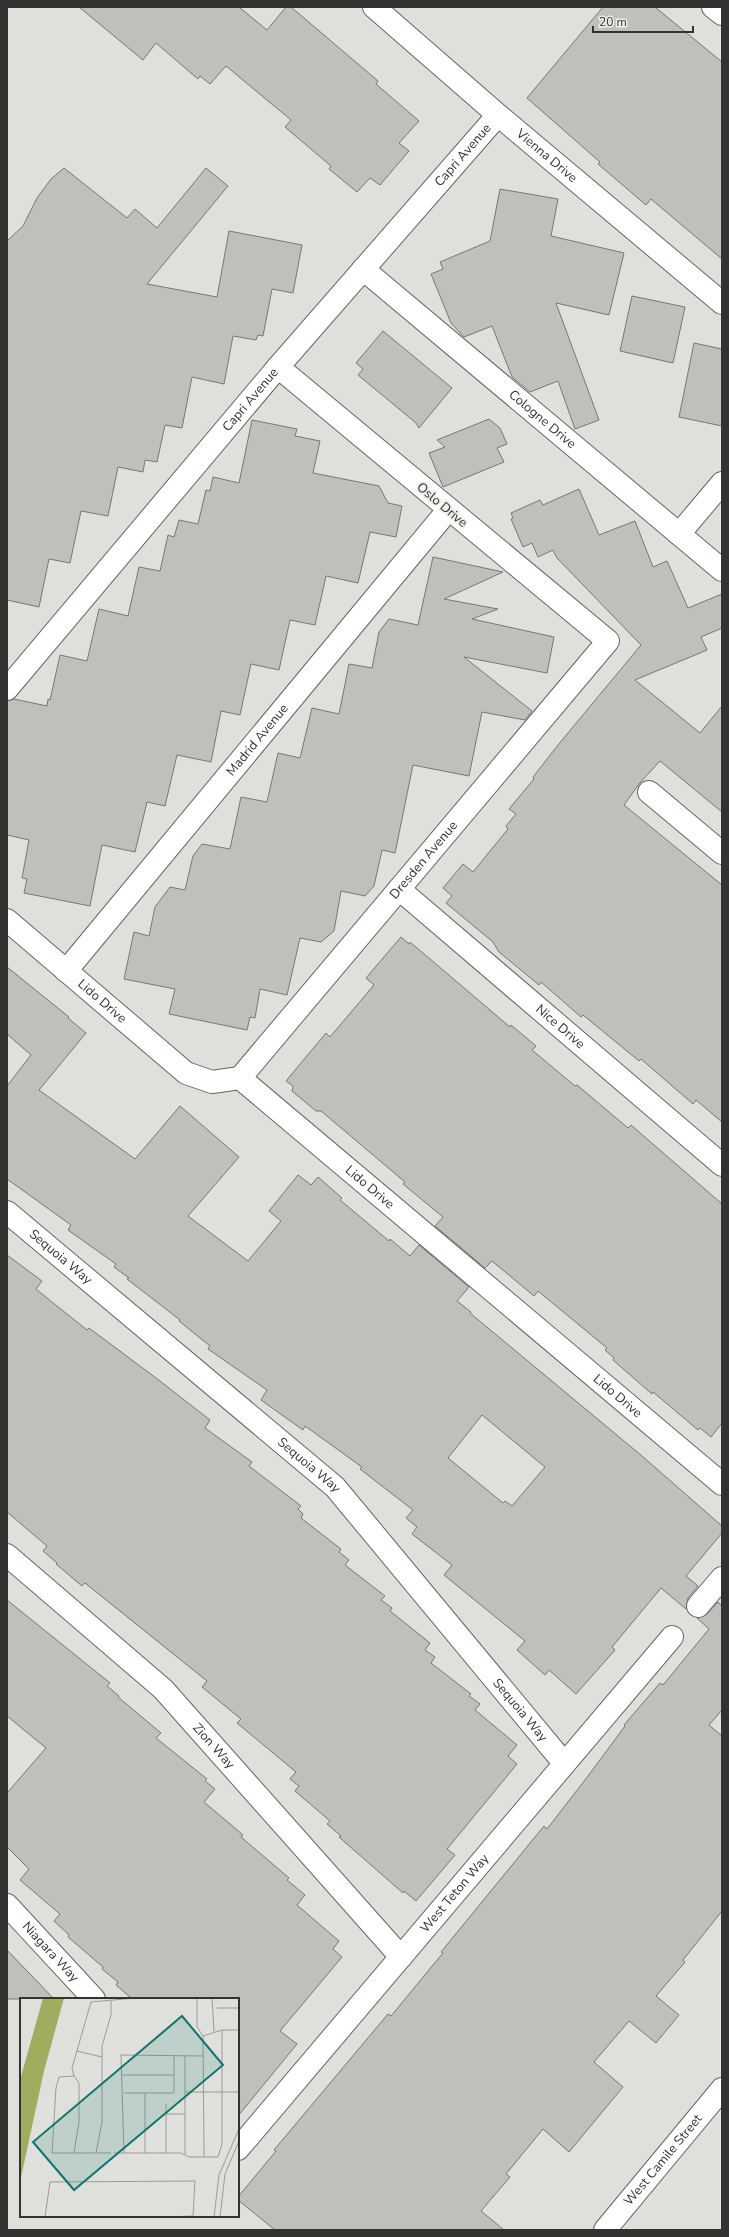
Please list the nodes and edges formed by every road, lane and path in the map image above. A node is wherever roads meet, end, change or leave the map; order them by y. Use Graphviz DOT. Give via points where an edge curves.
graph roads {
  1 [pos="374,7"];
  2 [pos="713,7"];
  3 [pos="722,14"];
  4 [pos="498,115"];
  5 [pos="363,269"];
  6 [pos="722,302"];
  7 [pos="278,366"];
  8 [pos="722,483"];
  9 [pos="448,510"];
  10 [pos="679,534"];
  11 [pos="722,570"];
  12 [pos="608,641"];
  13 [pos="7,689"];
  14 [pos="649,792"];
  15 [pos="722,853"];
  16 [pos="398,889"];
  17 [pos="7,920"];
  18 [pos="66,971"];
  19 [pos="240,1078"];
  20 [pos="722,1165"];
  21 [pos="7,1212"];
  22 [pos="722,1484"];
  23 [pos="7,1555"];
  24 [pos="722,1578"];
  25 [pos="698,1606"];
  26 [pos="672,1637"];
  27 [pos="564,1763"];
  28 [pos="7,1905"];
  29 [pos="401,1957"];
  30 [pos="93,1998"];
  31 [pos="722,2089"];
  32 [pos="239,2148"];
  33 [pos="604,2230"];
  1 -- 4 [label="street, Vienna Drive"];
  2 -- 3 [label="street"];
  4 -- 5 [label="street, Capri Avenue"];
  4 -- 6 [label="street, Vienna Drive"];
  5 -- 7 [label="street, Capri Avenue"];
  5 -- 10 [label="street, Cologne Drive"];
  7 -- 9 [label="street, Oslo Drive"];
  7 -- 13 [label="street, Capri Avenue"];
  8 -- 10 [label="street"];
  9 -- 12 [label="street, Oslo Drive"];
  9 -- 18 [label="street, Madrid Avenue"];
  10 -- 11 [label="street, Cologne Drive"];
  12 -- 16 [label="street, Dresden Avenue"];
  14 -- 15 [label="street"];
  16 -- 19 [label="street, Dresden Avenue"];
  16 -- 20 [label="street, Nice Drive"];
  17 -- 18 [label="street, Lido Drive"];
  18 -- 19 [label="street, Lido Drive" via="186,1073 212,1082"];
  19 -- 22 [label="street, Lido Drive"];
  21 -- 27 [label="street, Sequoia Way" via="335,1487"];
  23 -- 29 [label="street, Zion Way" via="162,1689"];
  24 -- 25 [label="street"];
  26 -- 27 [label="street, West Teton Way"];
  27 -- 29 [label="street, West Teton Way"];
  28 -- 30 [label="street, Niagara Way"];
  29 -- 32 [label="street, West Teton Way"];
  31 -- 33 [label="street, West Camile Street"];
}
